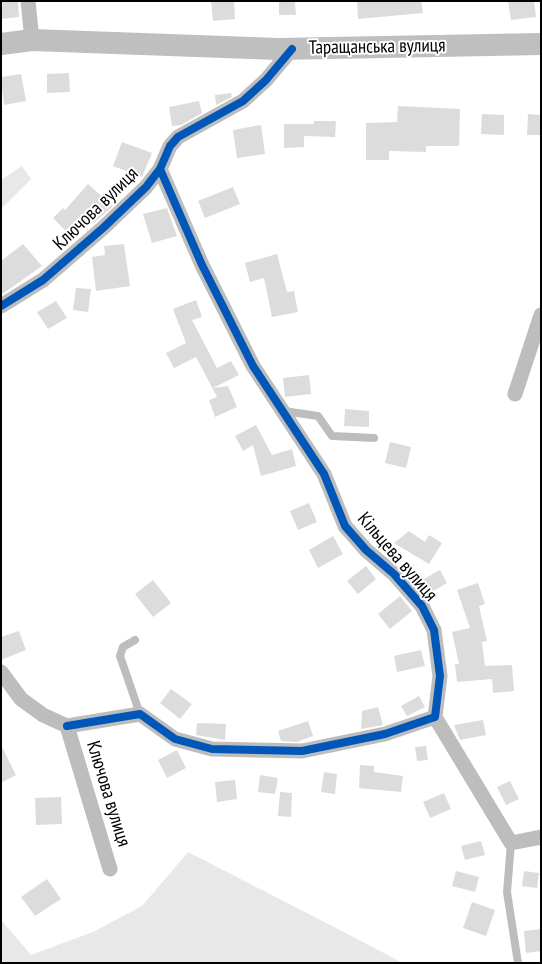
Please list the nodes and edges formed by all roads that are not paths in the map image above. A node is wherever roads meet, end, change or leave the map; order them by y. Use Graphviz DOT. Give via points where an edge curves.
graph roads {
  1 [pos="28,1"];
  2 [pos="32,40"];
  3 [pos="1,44"];
  4 [pos="541,44"];
  5 [pos="292,49"];
  6 [pos="160,169"];
  7 [pos="1,306"];
  8 [pos="541,315"];
  9 [pos="515,394"];
  10 [pos="284,412"];
  11 [pos="374,438"];
  12 [pos="135,640"];
  13 [pos="1,672"];
  14 [pos="140,714"];
  15 [pos="435,717"];
  16 [pos="67,726"];
  17 [pos="541,837"];
  18 [pos="510,843"];
  19 [pos="110,869"];
  20 [pos="518,963"];
  1 -- 2 [label="street"];
  2 -- 3 [label="main road, Таращанська вулиця"];
  2 -- 5 [label="main road, Таращанська вулиця"];
  4 -- 5 [label="main road, Таращанська вулиця"];
  5 -- 6 [label="street, Ключова вулиця" via="243,101 178,136"];
  6 -- 7 [label="street, Ключова вулиця" via="103,228 43,280"];
  6 -- 10 [label="street, Кільцева вулиця" via="202,265 253,366"];
  8 -- 9 [label="street"];
  10 -- 11 [label="lane" via="318,416 332,436"];
  10 -- 15 [label="street, Кільцева вулиця" via="324,474 345,526 422,606 434,630 440,676"];
  12 -- 14 [label="lane" via="123,647 120,656"];
  13 -- 16 [label="street, Ключова вулиця" via="21,699 43,715"];
  14 -- 15 [label="street" via="175,739 212,749 302,752 385,734"];
  14 -- 16 [label="street"];
  15 -- 18 [label="street"];
  16 -- 19 [label="street, Ключова вулиця"];
  17 -- 18 [label="street"];
  18 -- 20 [label="lane" via="507,892"];
}
